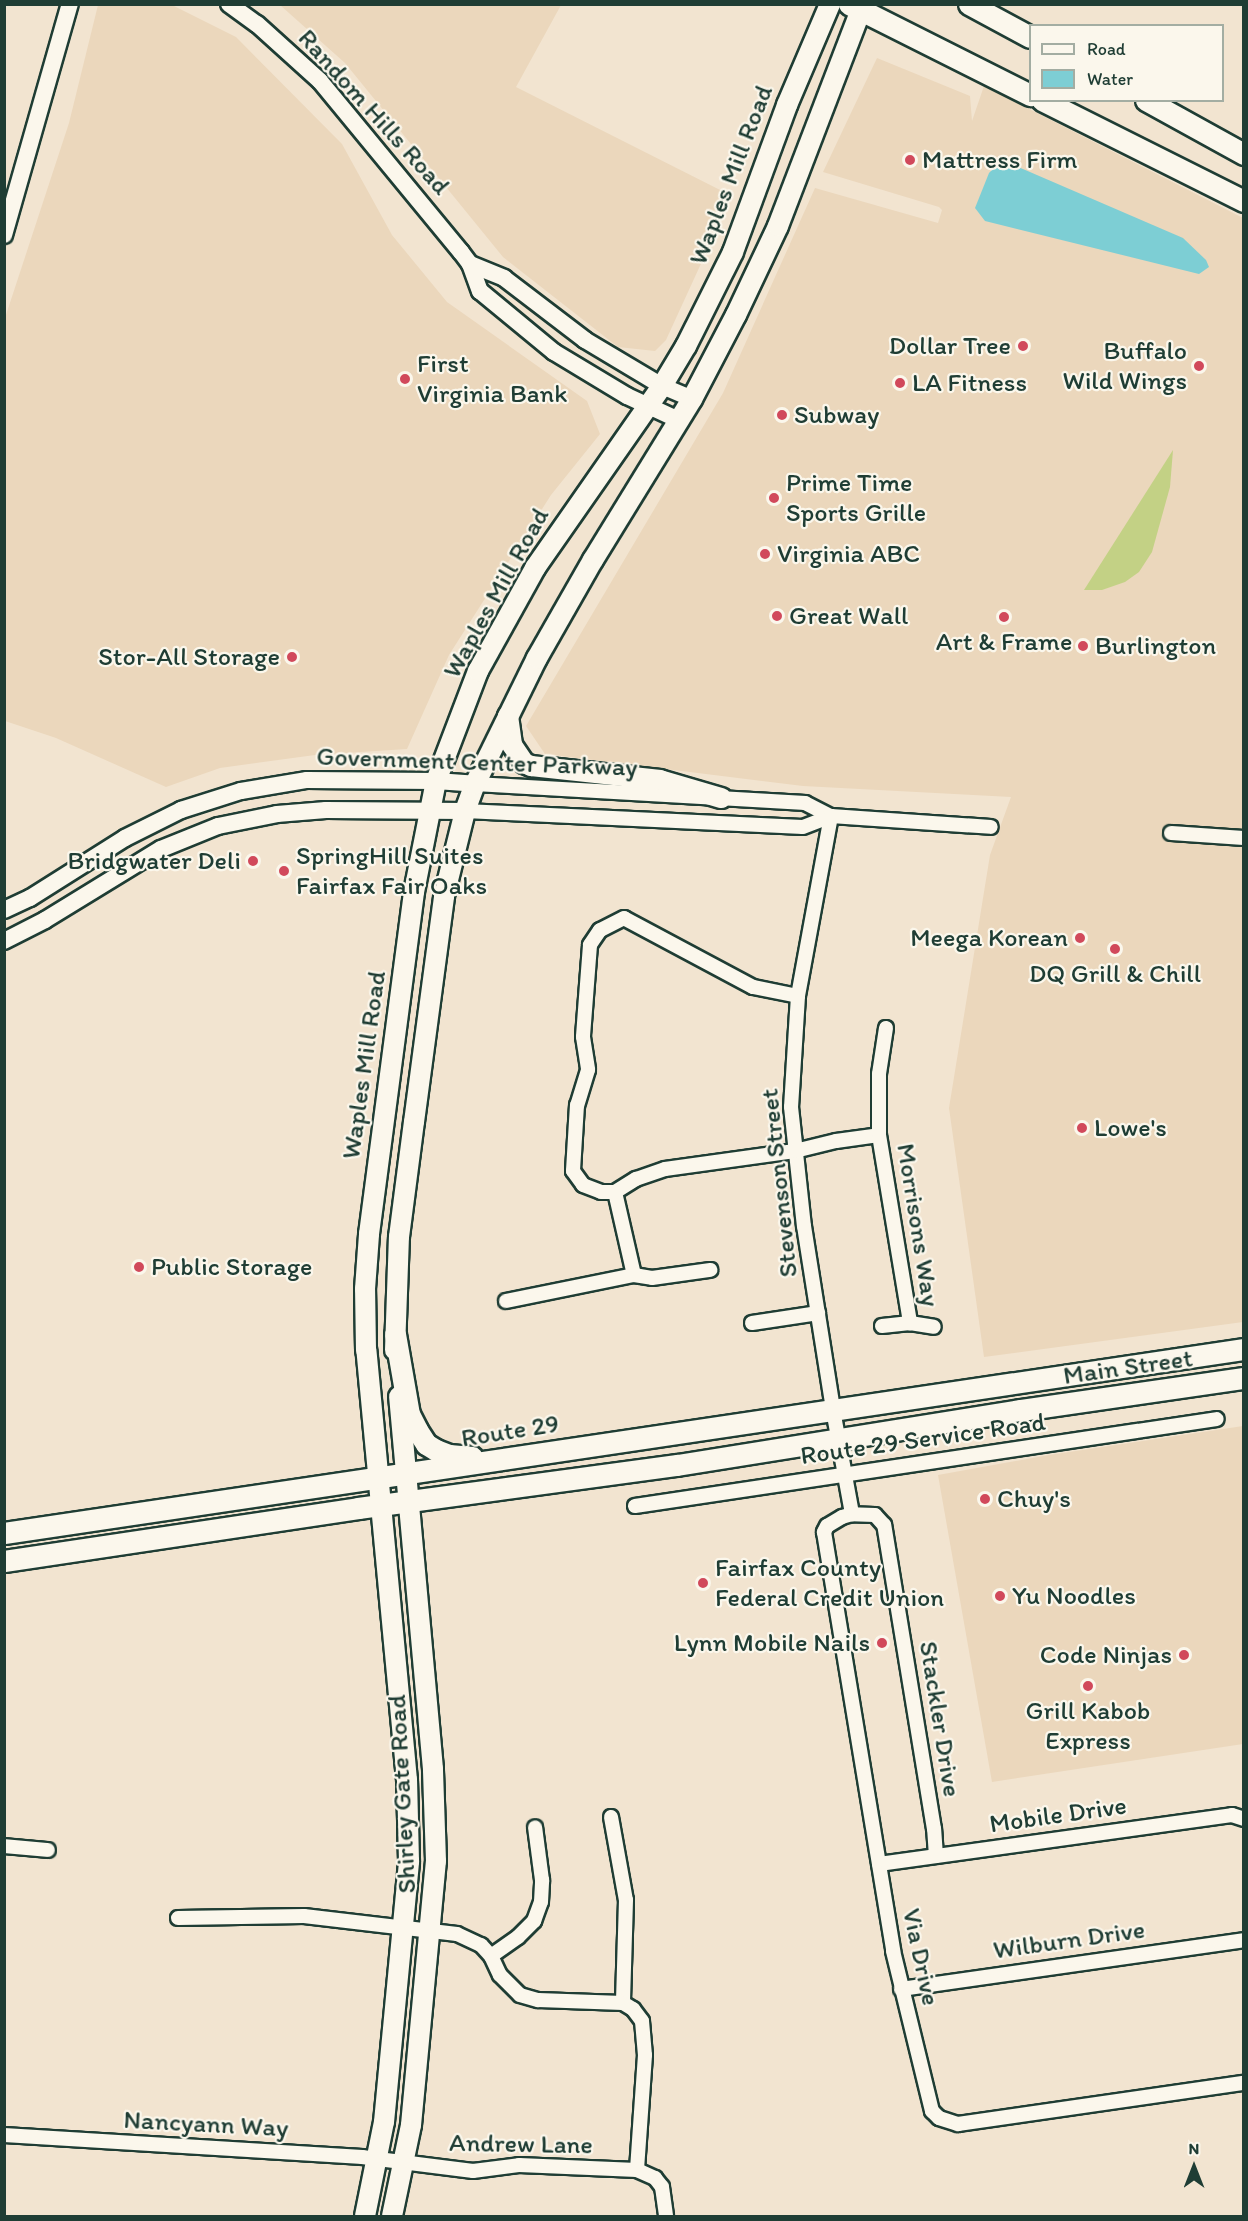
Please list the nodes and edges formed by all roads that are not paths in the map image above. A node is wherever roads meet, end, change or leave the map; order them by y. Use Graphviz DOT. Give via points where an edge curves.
graph roads {
  1 [pos="70,4"];
  2 [pos="229,4"];
  3 [pos="830,4"];
  4 [pos="969,4"];
  5 [pos="858,7"];
  6 [pos="1029,36"];
  7 [pos="1029,94"];
  8 [pos="1046,102"];
  9 [pos="1150,102"];
  10 [pos="1244,154"];
  11 [pos="1244,201"];
  12 [pos="4,235"];
  13 [pos="470,264"];
  14 [pos="662,386"];
  15 [pos="692,399"];
  16 [pos="648,405"];
  17 [pos="679,420"];
  18 [pos="508,715"];
  19 [pos="436,781"];
  20 [pos="475,784"];
  21 [pos="722,798"];
  22 [pos="430,810"];
  23 [pos="465,811"];
  24 [pos="831,816"];
  25 [pos="991,827"];
  26 [pos="1171,833"];
  27 [pos="1244,838"];
  28 [pos="4,910"];
  29 [pos="4,941"];
  30 [pos="798,996"];
  31 [pos="886,1028"];
  32 [pos="879,1135"];
  33 [pos="795,1151"];
  34 [pos="615,1192"];
  35 [pos="710,1270"];
  36 [pos="634,1275"];
  37 [pos="506,1301"];
  38 [pos="818,1313"];
  39 [pos="752,1323"];
  40 [pos="910,1323"];
  41 [pos="882,1326"];
  42 [pos="934,1327"];
  43 [pos="395,1334"];
  44 [pos="1244,1349"];
  45 [pos="1244,1378"];
  46 [pos="1023,1382"];
  47 [pos="833,1410"];
  48 [pos="1217,1419"];
  49 [pos="839,1439"];
  50 [pos="536,1454"];
  51 [pos="405,1474"];
  52 [pos="847,1474"];
  53 [pos="379,1478"];
  54 [pos="407,1502"];
  55 [pos="381,1505"];
  56 [pos="635,1506"];
  57 [pos="852,1514"];
  58 [pos="4,1533"];
  59 [pos="4,1561"];
  60 [pos="611,1817"];
  61 [pos="1244,1819"];
  62 [pos="535,1827"];
  63 [pos="4,1846"];
  64 [pos="48,1850"];
  65 [pos="936,1856"];
  66 [pos="879,1864"];
  67 [pos="178,1918"];
  68 [pos="404,1926"];
  69 [pos="431,1930"];
  70 [pos="1244,1940"];
  71 [pos="491,1956"];
  72 [pos="902,1989"];
  73 [pos="623,2003"];
  74 [pos="1244,2083"];
  75 [pos="4,2135"];
  76 [pos="379,2159"];
  77 [pos="405,2162"];
  78 [pos="637,2170"];
  79 [pos="365,2217"];
  80 [pos="392,2217"];
  81 [pos="666,2217"];
  1 -- 12 [label="street"];
  2 -- 13 [label="street, Random Hills Road" via="320,81"];
  3 -- 14 [label="main road, Waples Mill Road" via="787,105 733,252"];
  4 -- 6 [label="main road"];
  5 -- 7 [label="main road"];
  5 -- 15 [label="main road" via="761,264"];
  8 -- 11 [label="main road"];
  9 -- 10 [label="main road"];
  13 -- 14 [label="street, Random Hills Road" via="504,278 585,340"];
  13 -- 16 [label="street, Random Hills Road" via="480,291 519,325 554,352"];
  14 -- 15 [label="street, Random Hills Road"];
  14 -- 16 [label="main road, Waples Mill Road"];
  15 -- 17 [label="main road"];
  16 -- 17 [label="street, Random Hills Road"];
  16 -- 19 [label="main road, Waples Mill Road" via="548,547 498,633 478,671"];
  17 -- 18 [label="main road" via="574,592"];
  18 -- 20 [label="main road"];
  18 -- 21 [label="main road" via="512,745 524,763 531,766 660,780"];
  19 -- 20 [label="street, Government Center Parkway"];
  19 -- 22 [label="main road, Waples Mill Road"];
  19 -- 28 [label="street, Government Center Parkway" via="307,780 241,791 181,810 125,838"];
  20 -- 21 [label="street, Government Center Parkway"];
  20 -- 23 [label="main road"];
  21 -- 24 [label="street, Government Center Parkway" via="805,803"];
  22 -- 23 [label="street, Government Center Parkway"];
  22 -- 29 [label="street, Government Center Parkway" via="307,811 219,826 161,849"];
  22 -- 53 [label="main road, Waples Mill Road" via="414,892 369,1234 365,1327"];
  23 -- 24 [label="street, Government Center Parkway" via="803,827"];
  23 -- 43 [label="main road" via="444,896 399,1237"];
  24 -- 25 [label="street, Government Center Parkway"];
  24 -- 30 [label="street, Stevenson Street"];
  26 -- 27 [label="street"];
  30 -- 33 [label="street, Stevenson Street" via="792,1070"];
  30 -- 34 [label="street" via="753,987 624,918 600,930 590,945 583,1037 588,1070 577,1105 573,1171 583,1185"];
  31 -- 32 [label="street, Morrisons Way" via="879,1074"];
  32 -- 33 [label="street, Morrisons Way"];
  32 -- 40 [label="street, Morrisons Way"];
  33 -- 34 [label="street, Morrisons Way" via="665,1169 636,1179"];
  33 -- 38 [label="street, Stevenson Street"];
  34 -- 36 [label="street"];
  35 -- 36 [label="street" via="652,1278"];
  36 -- 37 [label="street"];
  38 -- 39 [label="street"];
  38 -- 47 [label="street, Stevenson Street"];
  40 -- 41 [label="street"];
  40 -- 42 [label="street"];
  43 -- 50 [label="main road" via="410,1414 426,1444 450,1455"];
  43 -- 51 [label="main road"];
  44 -- 46 [label="main road, Main Street"];
  45 -- 49 [label="main road, Main Street"];
  46 -- 47 [label="main road, Route 29"];
  47 -- 49 [label="street, Stevenson Street"];
  47 -- 50 [label="main road, Route 29"];
  48 -- 52 [label="street, Route 29 Service Road"];
  49 -- 52 [label="street"];
  49 -- 54 [label="main road"];
  50 -- 51 [label="main road, Route 29"];
  51 -- 53 [label="main road, Route 29"];
  51 -- 54 [label="main road, Shirley Gate Road"];
  52 -- 56 [label="street, Route 29 Service Road"];
  52 -- 57 [label="street"];
  53 -- 55 [label="main road, Shirley Gate Road"];
  53 -- 58 [label="main road, Route 29"];
  54 -- 55 [label="main road"];
  54 -- 69 [label="main road, Shirley Gate Road" via="436,1819"];
  55 -- 59 [label="main road"];
  55 -- 68 [label="main road, Shirley Gate Road" via="407,1780 410,1861"];
  57 -- 65 [label="street, Stackler Drive" via="875,1515 884,1525"];
  57 -- 66 [label="street, Via Drive" via="827,1526 824,1532"];
  60 -- 73 [label="street" via="626,1900"];
  61 -- 65 [label="street, Mobile Drive" via="1232,1815"];
  62 -- 71 [label="street" via="542,1902 534,1921"];
  63 -- 64 [label="street"];
  65 -- 66 [label="street, Mobile Drive"];
  66 -- 72 [label="street, Via Drive"];
  67 -- 68 [label="street" via="304,1916"];
  68 -- 69 [label="street"];
  68 -- 76 [label="main road, Shirley Gate Road"];
  69 -- 71 [label="street" via="472,1939"];
  69 -- 77 [label="main road, Shirley Gate Road"];
  70 -- 72 [label="street, Wilburn Drive"];
  71 -- 73 [label="street" via="520,1995 538,2000"];
  72 -- 74 [label="street, Via Drive" via="929,2104 948,2123"];
  73 -- 78 [label="street" via="642,2021 644,2044"];
  75 -- 76 [label="street, Nancyann Way"];
  76 -- 77 [label="street, Nancyann Way"];
  76 -- 79 [label="main road, Shirley Gate Road"];
  77 -- 78 [label="street, Andrew Lane" via="473,2171 519,2165"];
  77 -- 80 [label="main road, Shirley Gate Road"];
  78 -- 81 [label="street" via="655,2178 662,2187"];
}
